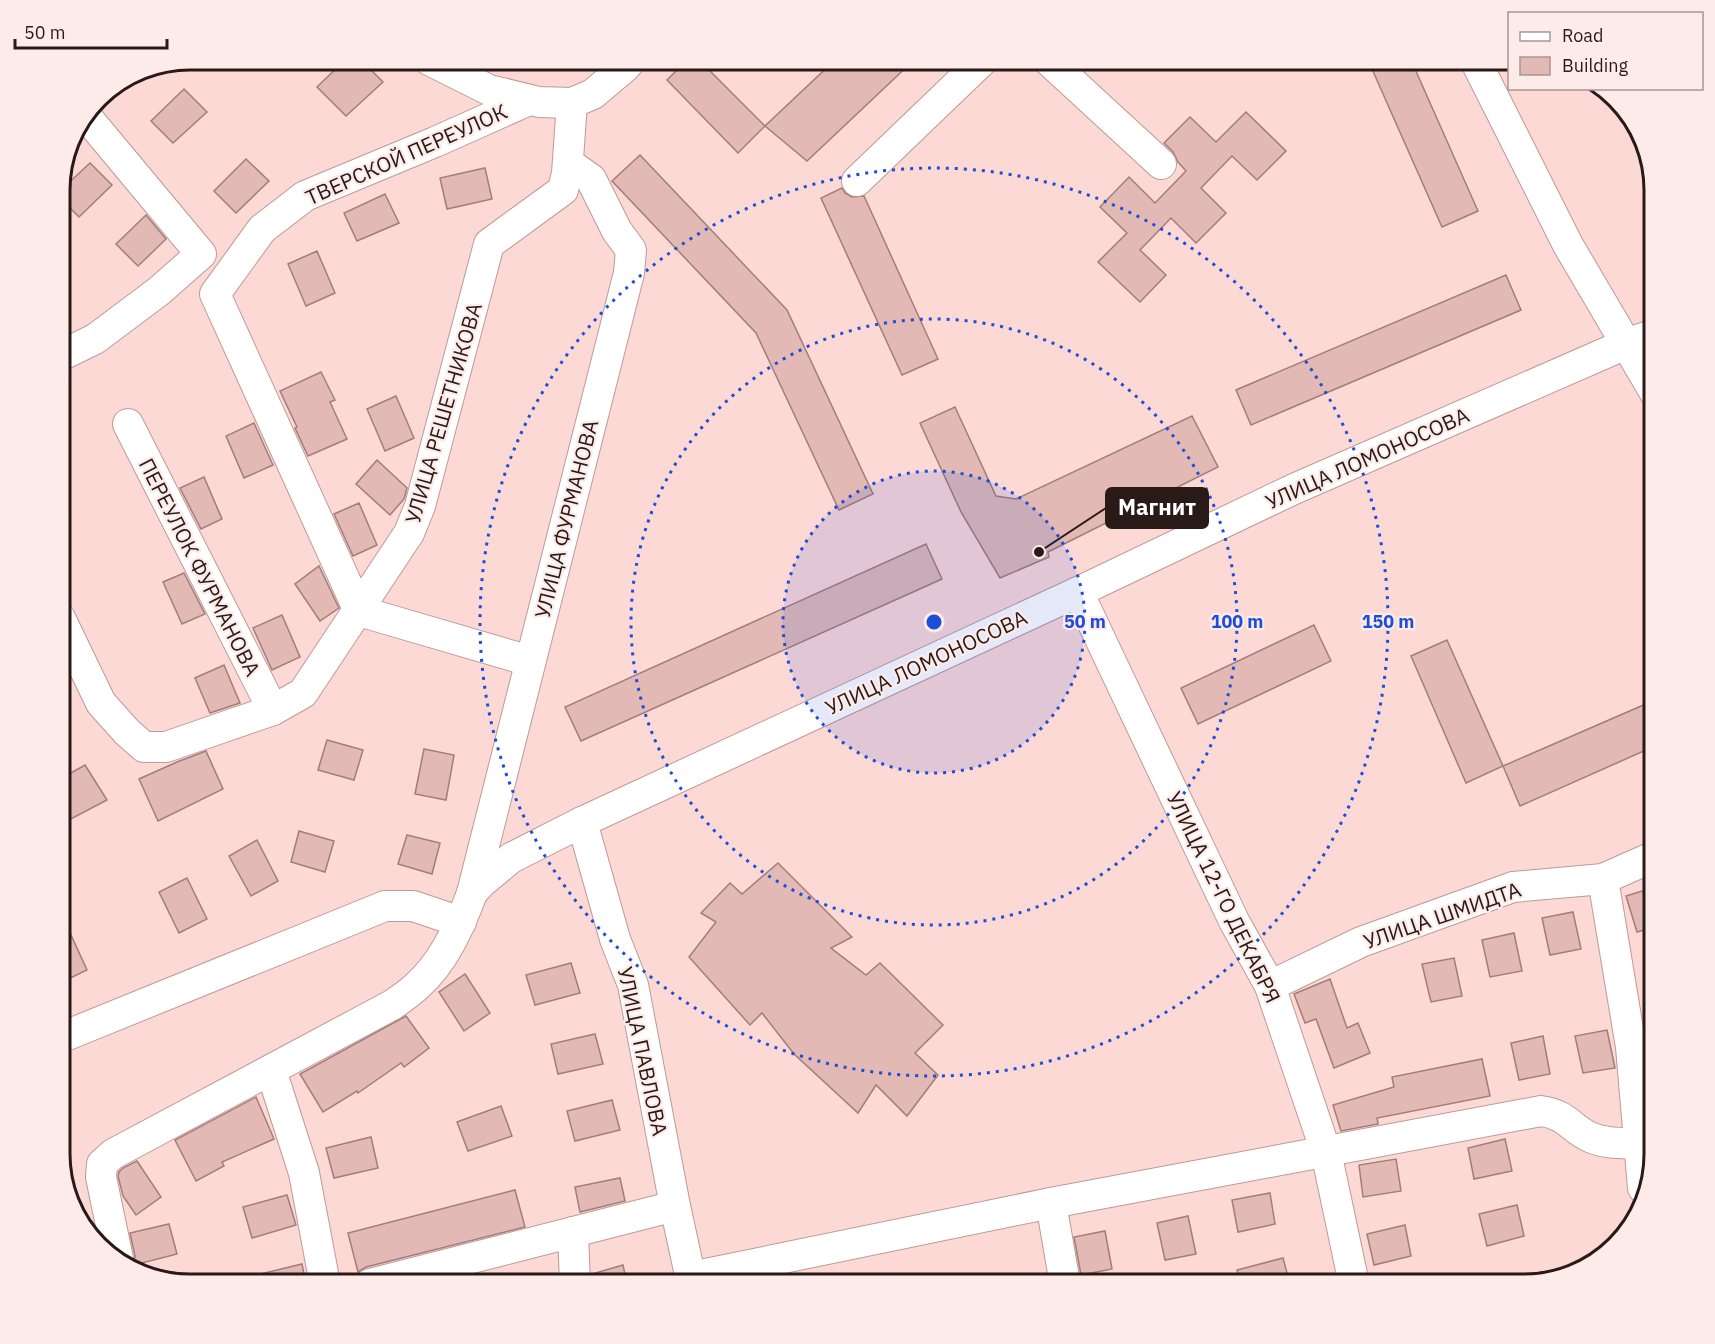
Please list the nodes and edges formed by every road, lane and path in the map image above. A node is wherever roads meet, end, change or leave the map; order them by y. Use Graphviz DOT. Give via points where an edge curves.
graph roads {
  1 [pos="449,70"];
  2 [pos="620,70"];
  3 [pos="973,70"];
  4 [pos="1059,70"];
  5 [pos="1480,70"];
  6 [pos="529,100"];
  7 [pos="572,103"];
  8 [pos="92,123"];
  9 [pos="568,163"];
  10 [pos="1161,164"];
  11 [pos="857,182"];
  12 [pos="1644,338"];
  13 [pos="1626,344"];
  14 [pos="71,351"];
  15 [pos="1644,374"];
  16 [pos="128,424"];
  17 [pos="1078,591"];
  18 [pos="359,610"];
  19 [pos="71,641"];
  20 [pos="530,661"];
  21 [pos="273,710"];
  22 [pos="582,822"];
  23 [pos="1644,861"];
  24 [pos="1603,879"];
  25 [pos="472,893"];
  26 [pos="461,922"];
  27 [pos="1270,986"];
  28 [pos="71,1034"];
  29 [pos="271,1070"];
  30 [pos="1640,1144"];
  31 [pos="1326,1152"];
  32 [pos="1642,1176"];
  33 [pos="1051,1203"];
  34 [pos="675,1206"];
  35 [pos="573,1232"];
  36 [pos="116,1247"];
  37 [pos="323,1274"];
  38 [pos="409,1274"];
  39 [pos="575,1274"];
  40 [pos="691,1274"];
  41 [pos="720,1274"];
  42 [pos="1063,1274"];
  43 [pos="1352,1274"];
  1 -- 6 [label="street" via="489,90"];
  2 -- 7 [label="street" via="593,94"];
  3 -- 11 [label="street"];
  4 -- 10 [label="street"];
  5 -- 13 [label="street" via="1568,245"];
  6 -- 7 [label="street"];
  6 -- 18 [label="street, ТВЕРСКОЙ ПЕРЕУЛОК" via="304,196 262,230 215,294"];
  7 -- 9 [label="street, УЛИЦА РЕШЕТНИКОВА"];
  8 -- 14 [label="street" via="201,254 95,339"];
  9 -- 18 [label="street, УЛИЦА РЕШЕТНИКОВА" via="563,190 489,243 420,506 409,533"];
  9 -- 20 [label="street, УЛИЦА ФУРМАНОВА" via="591,179 631,250 629,273"];
  12 -- 13 [label="street, УЛИЦА ЛОМОНОСОВА"];
  13 -- 15 [label="street"];
  13 -- 17 [label="street, УЛИЦА ЛОМОНОСОВА" via="1294,489"];
  16 -- 21 [label="street, ПЕРЕУЛОК ФУРМАНОВА"];
  17 -- 22 [label="street, УЛИЦА ЛОМОНОСОВА"];
  17 -- 27 [label="street, УЛИЦА 12-ГО ДЕКАБРЯ" via="1234,921"];
  18 -- 20 [label="street"];
  18 -- 21 [label="street, УЛИЦА РЕШЕТНИКОВА" via="303,693"];
  19 -- 21 [label="street, УЛИЦА РЕШЕТНИКОВА" via="101,703 144,747 166,747"];
  20 -- 25 [label="street, УЛИЦА ФУРМАНОВА"];
  22 -- 25 [label="street, УЛИЦА ЛОМОНОСОВА" via="511,858"];
  22 -- 34 [label="street, УЛИЦА ПАВЛОВА" via="615,939 633,984"];
  23 -- 24 [label="street, УЛИЦА ШМИДТА"];
  24 -- 27 [label="street, УЛИЦА ШМИДТА" via="1513,887 1361,942"];
  24 -- 30 [label="street" via="1630,1047"];
  25 -- 26 [label="street, УЛИЦА ФУРМАНОВА"];
  26 -- 28 [label="street" via="413,906 386,906"];
  26 -- 29 [label="street, УЛИЦА ФУРМАНОВА" via="438,962 419,985 392,1005"];
  27 -- 31 [label="street, УЛИЦА 12-ГО ДЕКАБРЯ"];
  29 -- 36 [label="street, УЛИЦА ФУРМАНОВА" via="113,1154 102,1164 101,1177"];
  29 -- 37 [label="street" via="304,1173"];
  30 -- 31 [label="street" via="1591,1138 1554,1113 1541,1112"];
  30 -- 32 [label="street"];
  31 -- 33 [label="street"];
  31 -- 43 [label="street, УЛИЦА 12-ГО ДЕКАБРЯ"];
  33 -- 41 [label="street"];
  33 -- 42 [label="street"];
  34 -- 35 [label="street"];
  34 -- 40 [label="street, УЛИЦА ПАВЛОВА"];
  35 -- 38 [label="street"];
  35 -- 39 [label="street"];
}
